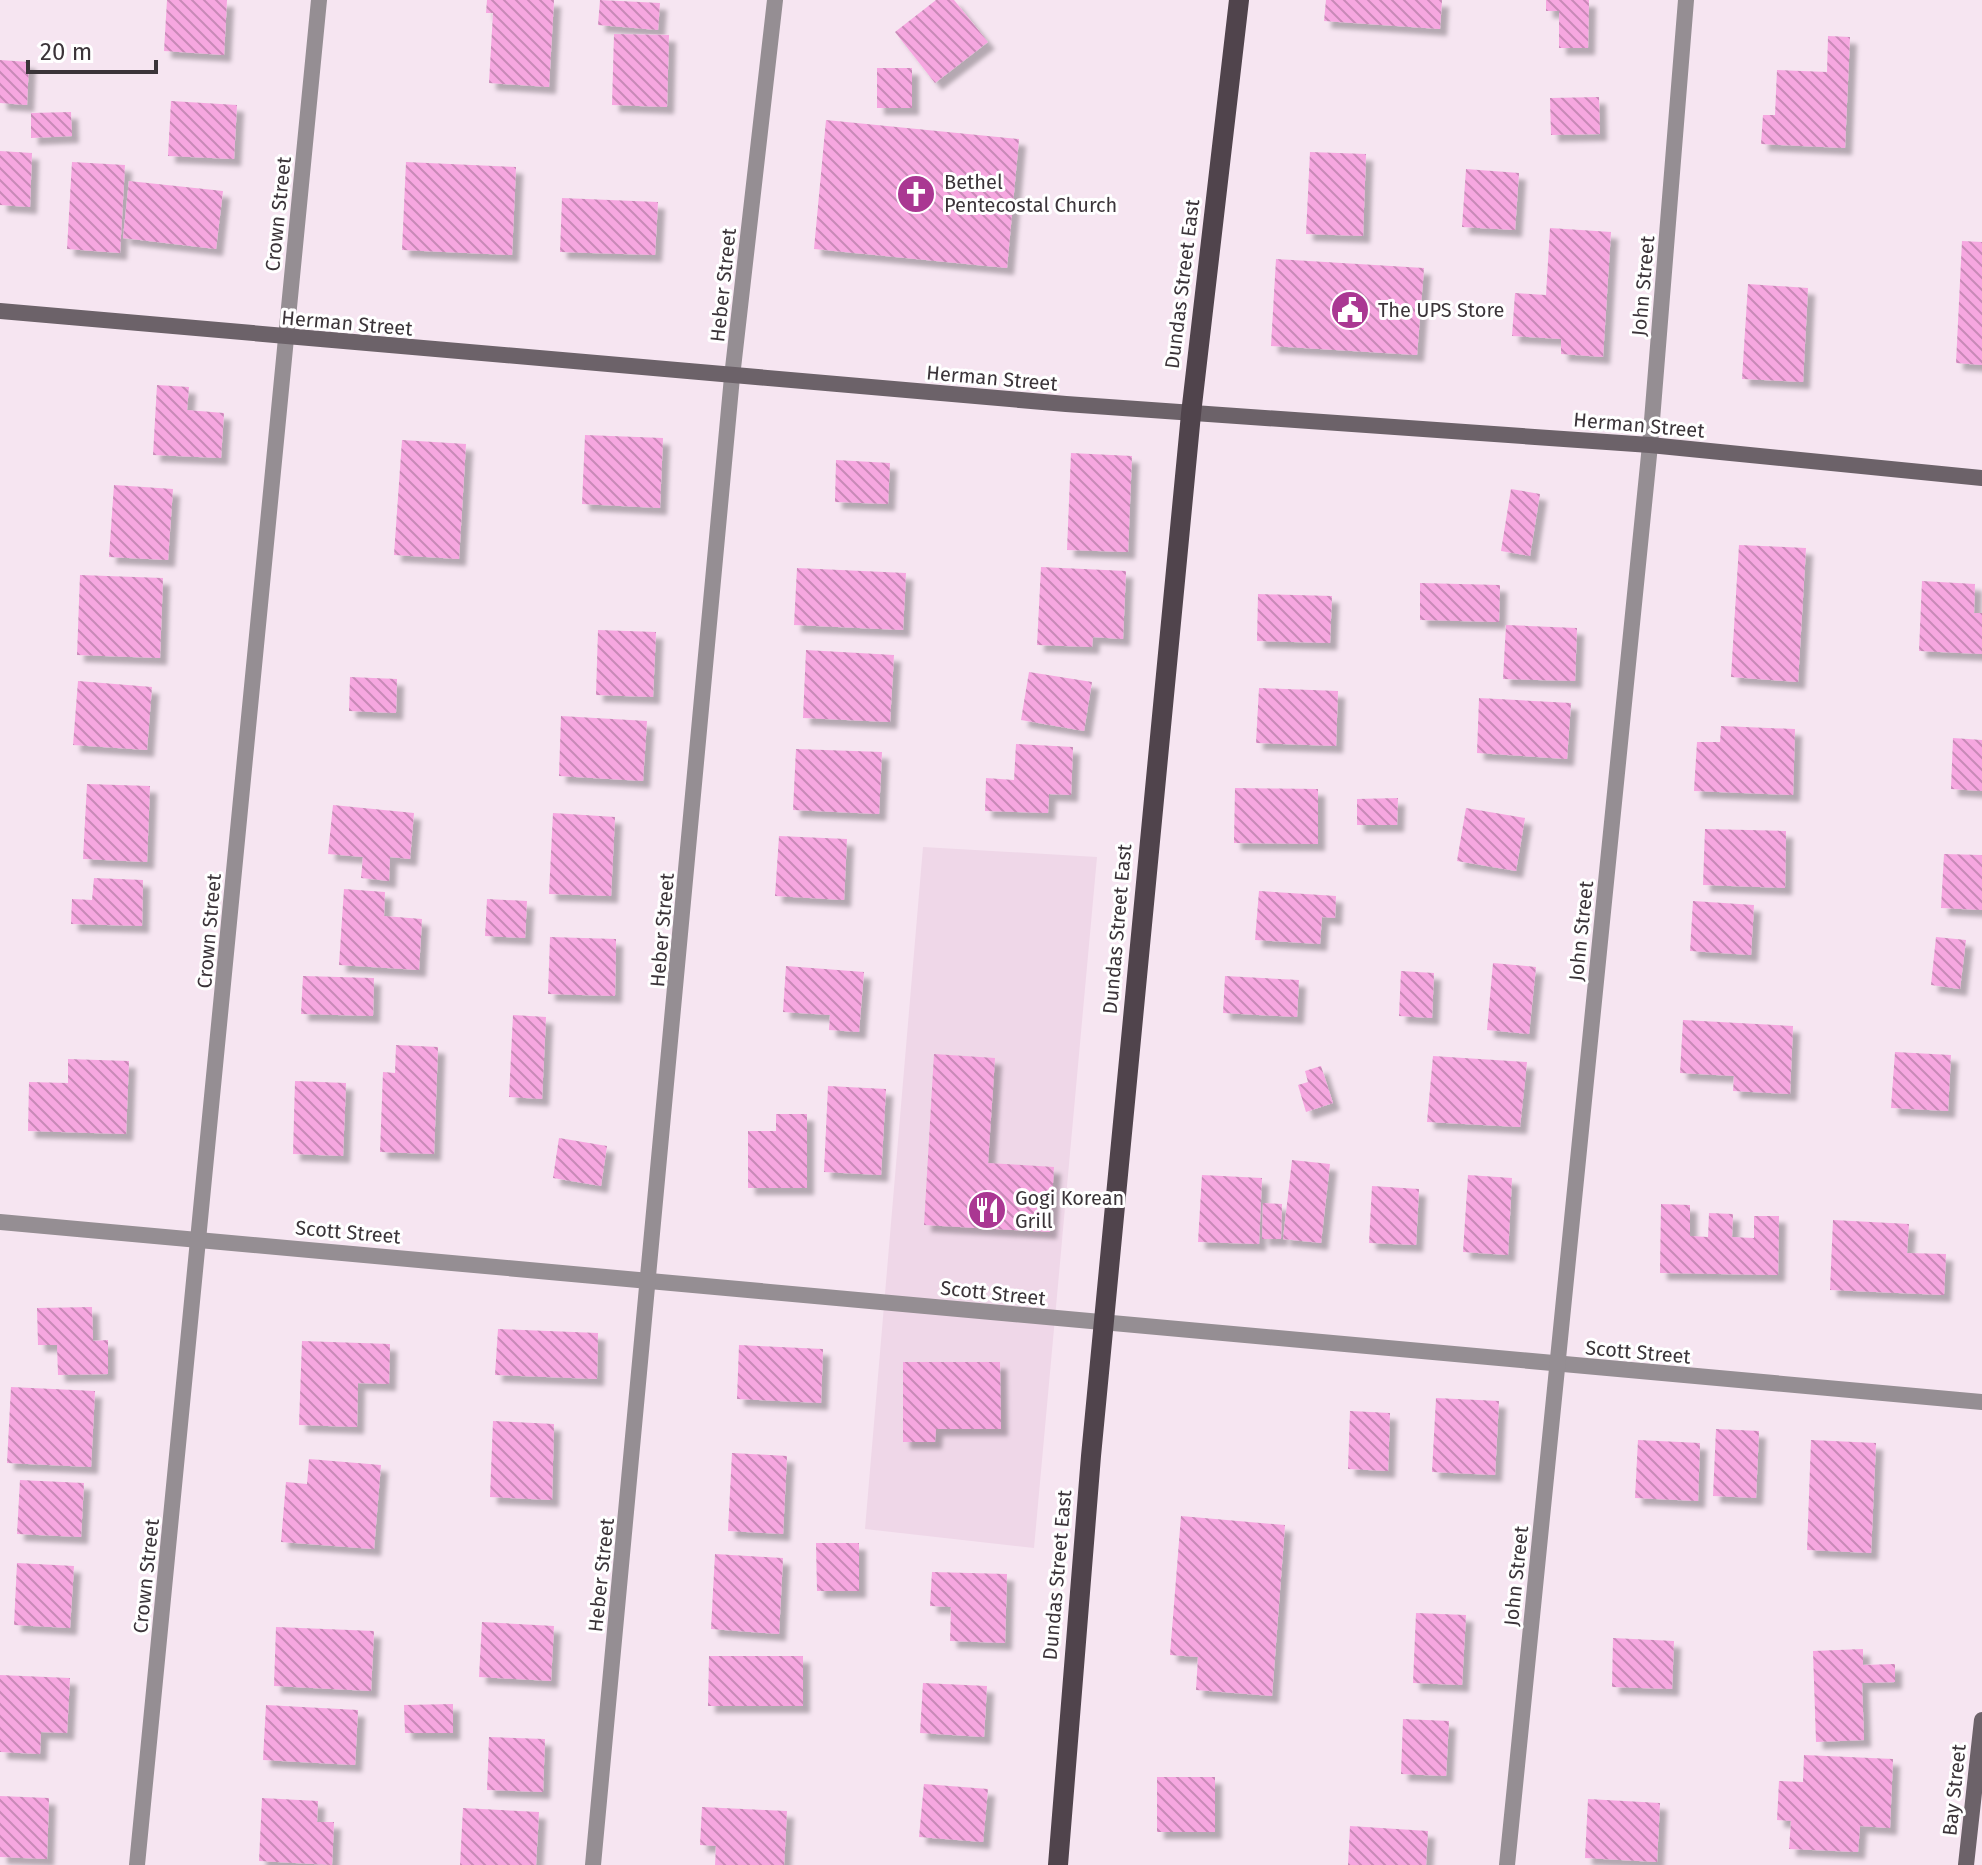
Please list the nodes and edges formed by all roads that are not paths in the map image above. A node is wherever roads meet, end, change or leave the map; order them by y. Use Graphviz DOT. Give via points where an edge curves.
graph roads {
  1 [pos="319,0"];
  2 [pos="775,0"];
  3 [pos="1239,0"];
  4 [pos="1686,0"];
  5 [pos="0,311"];
  6 [pos="285,337"];
  7 [pos="732,377"];
  8 [pos="1191,414"];
  9 [pos="1650,445"];
  10 [pos="1982,478"];
  11 [pos="0,1222"];
  12 [pos="200,1239"];
  13 [pos="650,1280"];
  14 [pos="1104,1324"];
  15 [pos="1558,1365"];
  16 [pos="1982,1402"];
  17 [pos="1982,1720"];
  18 [pos="137,1865"];
  19 [pos="593,1865"];
  20 [pos="1058,1865"];
  21 [pos="1507,1865"];
  22 [pos="1966,1865"];
  1 -- 6 [label="street, Crown Street"];
  2 -- 7 [label="street, Heber Street"];
  3 -- 8 [label="main road, Dundas Street East"];
  4 -- 9 [label="street, John Street"];
  5 -- 6 [label="street, Herman Street"];
  6 -- 7 [label="street, Herman Street"];
  6 -- 12 [label="street, Crown Street"];
  7 -- 8 [label="street, Herman Street"];
  7 -- 13 [label="street, Heber Street"];
  8 -- 9 [label="street, Herman Street"];
  8 -- 14 [label="main road, Dundas Street East"];
  9 -- 10 [label="street, Herman Street"];
  9 -- 15 [label="street, John Street"];
  11 -- 12 [label="street, Scott Street"];
  12 -- 13 [label="street, Scott Street"];
  12 -- 18 [label="street, Crown Street"];
  13 -- 14 [label="street, Scott Street"];
  13 -- 19 [label="street, Heber Street"];
  14 -- 15 [label="street, Scott Street"];
  14 -- 20 [label="main road, Dundas Street East"];
  15 -- 16 [label="street, Scott Street"];
  15 -- 21 [label="street, John Street"];
  17 -- 22 [label="street, Bay Street"];
}
